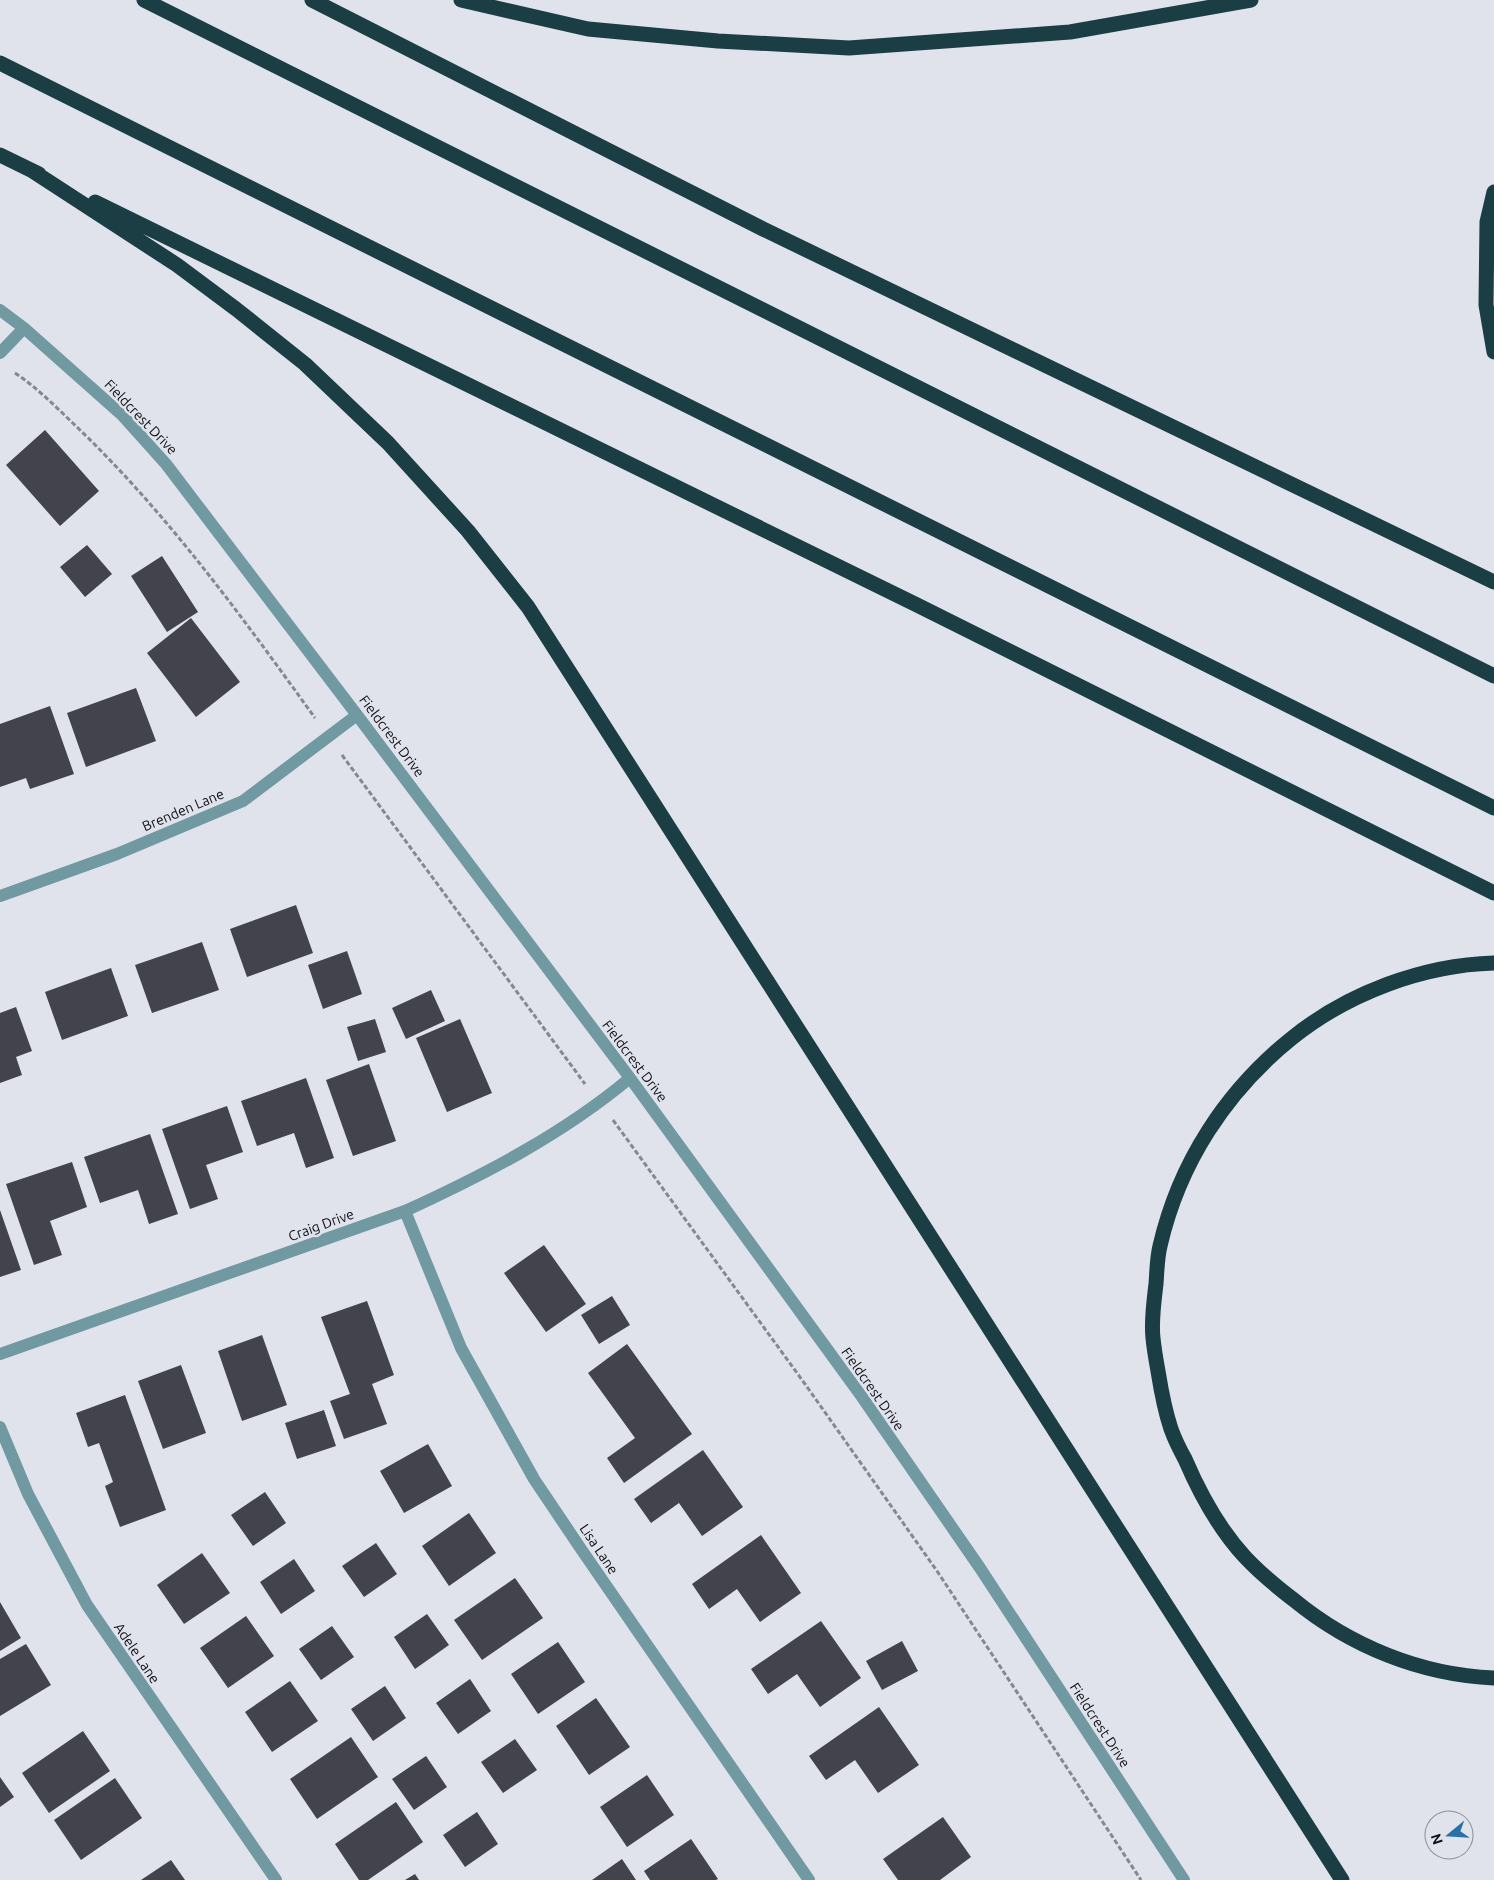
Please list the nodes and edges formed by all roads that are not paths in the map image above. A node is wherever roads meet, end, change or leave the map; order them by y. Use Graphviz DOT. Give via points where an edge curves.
graph roads {
  1 [pos="144,0"];
  2 [pos="312,0"];
  3 [pos="461,0"];
  4 [pos="1251,0"];
  5 [pos="0,63"];
  6 [pos="0,155"];
  7 [pos="31,170"];
  8 [pos="1494,192"];
  9 [pos="0,310"];
  10 [pos="24,328"];
  11 [pos="1494,352"];
  12 [pos="0,353"];
  13 [pos="1494,582"];
  14 [pos="1494,676"];
  15 [pos="357,714"];
  16 [pos="1494,808"];
  17 [pos="1494,892"];
  18 [pos="0,896"];
  19 [pos="1494,963"];
  20 [pos="630,1078"];
  21 [pos="405,1211"];
  22 [pos="0,1354"];
  23 [pos="0,1427"];
  24 [pos="1494,1678"];
  25 [pos="276,1880"];
  26 [pos="809,1880"];
  27 [pos="1184,1880"];
  28 [pos="1342,1880"];
  1 -- 14 [label="highway"];
  2 -- 13 [label="highway" via="763,229"];
  3 -- 4 [label="highway" via="588,29 718,41 849,48 1070,32"];
  5 -- 16 [label="highway"];
  6 -- 7 [label="highway"];
  7 -- 17 [label="highway"];
  7 -- 28 [label="highway" via="176,265 304,364 388,443 468,532 528,607"];
  8 -- 11 [label="highway" via="1487,222 1486,306"];
  9 -- 10 [label="street, Fieldcrest Drive"];
  10 -- 12 [label="street"];
  10 -- 15 [label="street, Fieldcrest Drive" via="122,415 166,464"];
  15 -- 18 [label="street, Brenden Lane" via="243,801 117,854"];
  15 -- 20 [label="street, Fieldcrest Drive"];
  19 -- 24 [label="highway" via="1476,963 1423,974 1341,1004 1311,1023 1256,1069 1222,1109 1202,1140 1174,1198 1160,1248 1153,1337 1171,1429 1192,1476 1216,1520 1274,1585 1347,1637 1415,1666"];
  20 -- 21 [label="street, Craig Drive" via="600,1102 509,1159"];
  20 -- 27 [label="street, Fieldcrest Drive" via="862,1397 980,1568"];
  21 -- 22 [label="street, Craig Drive"];
  21 -- 26 [label="street, Lisa Lane" via="461,1348 534,1479"];
  23 -- 25 [label="street, Adele Lane" via="28,1494 88,1605"];
}
